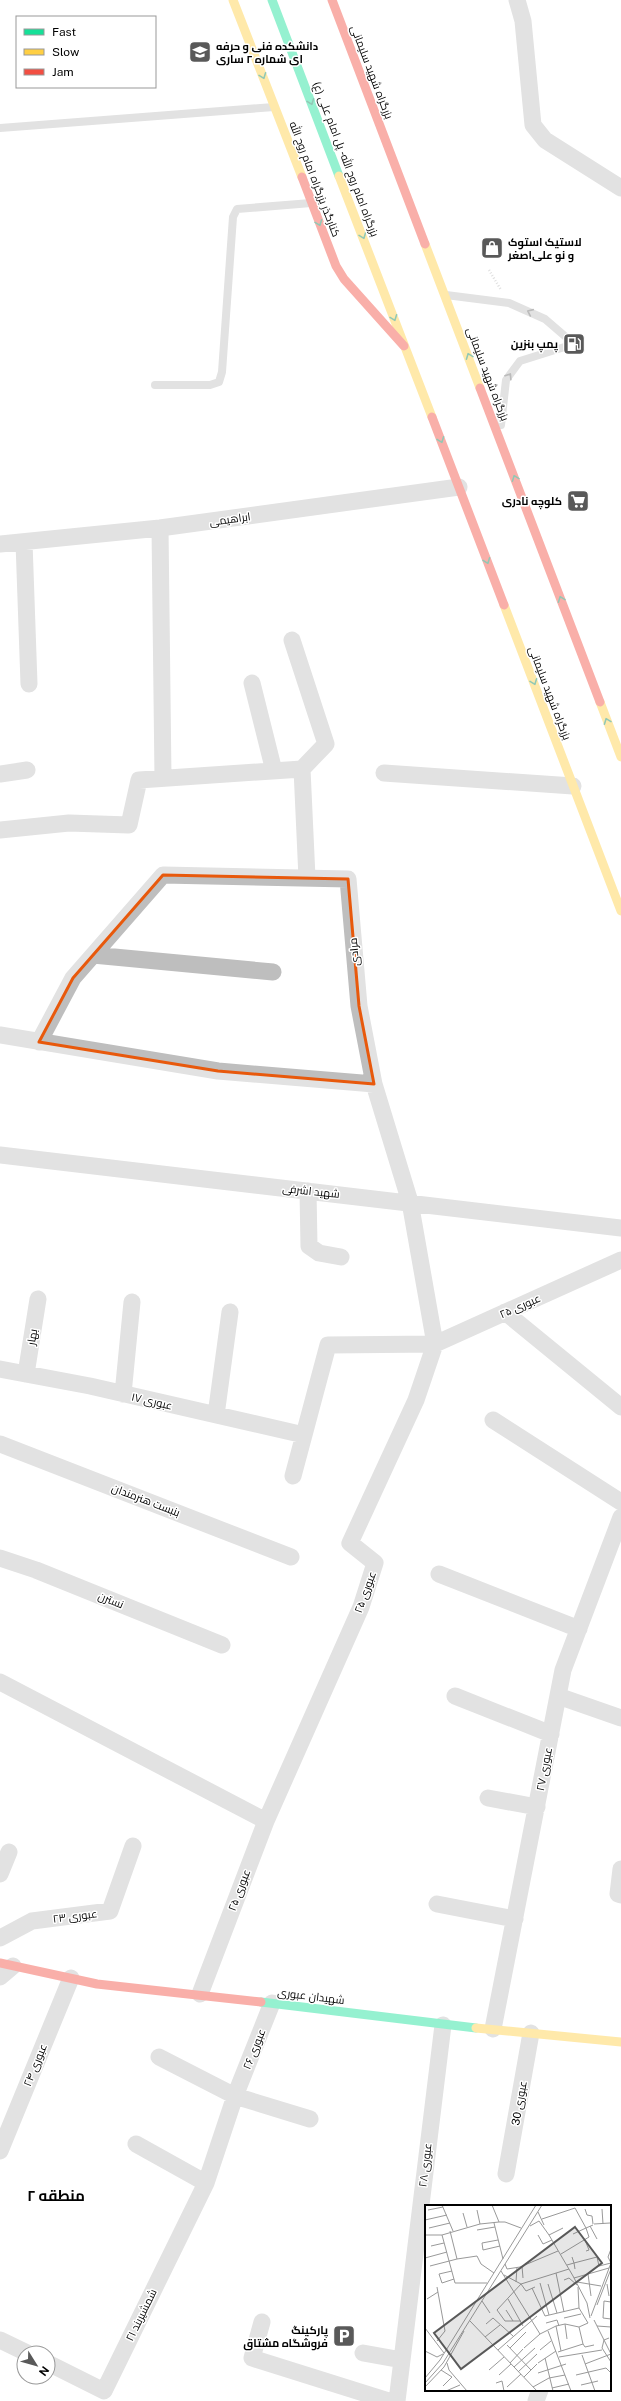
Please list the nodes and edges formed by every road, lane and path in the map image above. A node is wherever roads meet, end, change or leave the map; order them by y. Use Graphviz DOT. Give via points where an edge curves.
graph roads {
  1 [pos="233,0"];
  2 [pos="272,0"];
  3 [pos="332,0"];
  4 [pos="517,0"];
  5 [pos="275,107"];
  6 [pos="0,128"];
  7 [pos="621,188"];
  8 [pos="312,203"];
  9 [pos="489,270"];
  10 [pos="380,282"];
  11 [pos="445,295"];
  12 [pos="509,303"];
  13 [pos="406,348"];
  14 [pos="155,385"];
  15 [pos="501,442"];
  16 [pos="459,487"];
  17 [pos="160,528"];
  18 [pos="24,542"];
  19 [pos="0,544"];
  20 [pos="292,640"];
  21 [pos="252,683"];
  22 [pos="29,684"];
  23 [pos="621,757"];
  24 [pos="302,769"];
  25 [pos="26,770"];
  26 [pos="274,771"];
  27 [pos="384,773"];
  28 [pos="0,774"];
  29 [pos="163,778"];
  30 [pos="573,786"];
  31 [pos="0,830"];
  32 [pos="307,878"];
  33 [pos="621,911"];
  34 [pos="93,955"];
  35 [pos="273,972"];
  36 [pos="0,1035"];
  37 [pos="38,1042"];
  38 [pos="374,1084"];
  39 [pos="0,1155"];
  40 [pos="308,1191"];
  41 [pos="410,1202"];
  42 [pos="621,1228"];
  43 [pos="341,1257"];
  44 [pos="621,1260"];
  45 [pos="38,1299"];
  46 [pos="132,1302"];
  47 [pos="230,1312"];
  48 [pos="505,1312"];
  49 [pos="435,1344"];
  50 [pos="0,1369"];
  51 [pos="26,1374"];
  52 [pos="123,1394"];
  53 [pos="621,1407"];
  54 [pos="216,1415"];
  55 [pos="493,1420"];
  56 [pos="304,1435"];
  57 [pos="0,1444"];
  58 [pos="292,1476"];
  59 [pos="621,1502"];
  60 [pos="621,1517"];
  61 [pos="291,1557"];
  62 [pos="0,1558"];
  63 [pos="439,1574"];
  64 [pos="579,1629"];
  65 [pos="222,1645"];
  66 [pos="0,1682"];
  67 [pos="455,1696"];
  68 [pos="558,1696"];
  69 [pos="621,1718"];
  70 [pos="551,1734"];
  71 [pos="488,1798"];
  72 [pos="537,1806"];
  73 [pos="266,1821"];
  74 [pos="133,1846"];
  75 [pos="9,1852"];
  76 [pos="621,1869"];
  77 [pos="0,1874"];
  78 [pos="621,1895"];
  79 [pos="437,1904"];
  80 [pos="514,1919"];
  81 [pos="0,1938"];
  82 [pos="4,1969"];
  83 [pos="71,1978"];
  84 [pos="200,1994"];
  85 [pos="272,2003"];
  86 [pos="443,2025"];
  87 [pos="493,2029"];
  88 [pos="531,2032"];
  89 [pos="621,2042"];
  90 [pos="159,2057"];
  91 [pos="235,2096"];
  92 [pos="310,2119"];
  93 [pos="136,2144"];
  94 [pos="0,2151"];
  95 [pos="506,2174"];
  96 [pos="206,2184"];
  97 [pos="422,2222"];
  98 [pos="262,2322"];
  99 [pos="0,2340"];
  100 [pos="16,2348"];
  101 [pos="363,2353"];
  102 [pos="402,2360"];
  103 [pos="56,2367"];
  104 [pos="540,2391"];
  105 [pos="389,2401"];
  106 [pos="396,2401"];
  107 [pos="536,2401"];
  1 -- 5 [label="main road, کنارگذر بزرگراه امام روح الله, one-way"];
  2 -- 10 [label="main road, بزرگراه امام روح الله - پل امام علی (ع), one-way"];
  3 -- 11 [label="main road, بزرگراه شهید سلیمانی"];
  4 -- 7 [label="street" via="523,21 534,125 545,140"];
  5 -- 6 [label="lane"];
  5 -- 8 [label="main road, کنارگذر بزرگراه امام روح الله"];
  8 -- 13 [label="main road, کنارگذر بزرگراه امام روح الله, one-way" via="334,262 342,276"];
  8 -- 14 [label="lane" via="237,209 233,216 222,372 219,382 210,385"];
  9 -- 12 [label="path"];
  10 -- 13 [label="main road, بزرگراه شهید سلیمانی, one-way"];
  11 -- 12 [label="lane"];
  15 -- 11 [label="main road, بزرگراه شهید سلیمانی, one-way"];
  15 -- 12 [label="lane, one-way" via="506,380 520,361 574,344 545,319"];
  13 -- 16 [label="main road, بزرگراه شهید سلیمانی, one-way"];
  23 -- 15 [label="main road, بزرگراه شهید سلیمانی, one-way"];
  16 -- 17 [label="street, ابراهیمی"];
  16 -- 30 [label="main road, بزرگراه شهید سلیمانی, one-way"];
  17 -- 18 [label="street, ابراهیمی"];
  17 -- 29 [label="street"];
  18 -- 19 [label="street, ابراهیمی"];
  18 -- 22 [label="street"];
  20 -- 24 [label="street" via="326,744"];
  21 -- 26 [label="street"];
  24 -- 26 [label="street"];
  24 -- 32 [label="street"];
  25 -- 28 [label="street"];
  26 -- 29 [label="street"];
  27 -- 30 [label="street"];
  29 -- 31 [label="street" via="139,780 129,825 69,823"];
  30 -- 33 [label="main road, بزرگراه شهید سلیمانی"];
  32 -- 34 [label="street, مرادی" via="163,875"];
  32 -- 38 [label="street, مرادی" via="348,879 359,1006"];
  34 -- 35 [label="street"];
  34 -- 37 [label="street" via="73,978"];
  36 -- 37 [label="street"];
  37 -- 38 [label="street" via="218,1071"];
  38 -- 41 [label="street, مرادی"];
  39 -- 40 [label="street, شهید اشرفی"];
  40 -- 41 [label="street, شهید اشرفی"];
  40 -- 43 [label="street" via="309,1246 319,1253"];
  41 -- 42 [label="street, شهید اشرفی"];
  41 -- 49 [label="street, مرادی"];
  44 -- 48 [label="street, عبوری ۲۵"];
  45 -- 51 [label="street, بهار"];
  46 -- 52 [label="street"];
  47 -- 54 [label="street"];
  48 -- 49 [label="street, عبوری ۲۵"];
  48 -- 53 [label="street"];
  49 -- 56 [label="street" via="328,1345"];
  49 -- 73 [label="street, عبوری ۲۵" via="416,1400 350,1543 375,1563 361,1607"];
  50 -- 51 [label="street, عبوری ۱۷"];
  51 -- 52 [label="street, عبوری ۱۷"];
  52 -- 54 [label="street, عبوری ۱۷"];
  54 -- 56 [label="street, عبوری ۱۷"];
  55 -- 59 [label="street"];
  56 -- 58 [label="street"];
  57 -- 61 [label="street, بنبست هنرمندان"];
  60 -- 64 [label="street, عبوری ۲۷"];
  62 -- 65 [label="street, نسترن"];
  63 -- 64 [label="street"];
  64 -- 68 [label="street, عبوری ۲۷" via="563,1670"];
  66 -- 73 [label="street"];
  67 -- 70 [label="street"];
  68 -- 69 [label="street"];
  68 -- 70 [label="street, عبوری ۲۷"];
  70 -- 72 [label="street, عبوری ۲۷"];
  71 -- 72 [label="street"];
  72 -- 80 [label="street, عبوری ۲۷"];
  73 -- 84 [label="street, عبوری ۲۵"];
  74 -- 81 [label="street, عبوری ۲۳" via="110,1911 32,1921"];
  75 -- 77 [label="street"];
  76 -- 78 [label="street" via="618,1894"];
  79 -- 80 [label="street"];
  80 -- 87 [label="street, عبوری ۲۷"];
  82 -- 83 [label="main road, شهیدان عبوری"];
  83 -- 84 [label="main road, شهیدان عبوری" via="97,1984"];
  83 -- 94 [label="street, عبوری ۲۴"];
  84 -- 85 [label="main road, شهیدان عبوری"];
  85 -- 86 [label="main road, شهیدان عبوری"];
  85 -- 91 [label="street, عبوری ۲۶"];
  86 -- 87 [label="main road, شهیدان عبوری"];
  86 -- 97 [label="street, عبوری ۲۸"];
  87 -- 88 [label="main road, شهیدان عبوری"];
  88 -- 89 [label="main road, شهیدان عبوری"];
  88 -- 95 [label="street, عبوری 30"];
  90 -- 91 [label="street"];
  91 -- 92 [label="street"];
  91 -- 96 [label="street, عبوری ۲۶"];
  93 -- 96 [label="street"];
  96 -- 103 [label="street, شمشیربند ۲۱" via="104,2391"];
  97 -- 102 [label="street, عبوری ۲۸"];
  98 -- 105 [label="street" via="252,2358"];
  99 -- 100 [label="street"];
  101 -- 102 [label="street"];
  102 -- 106 [label="street, عبوری ۲۸"];
  104 -- 107 [label="street"];
}
